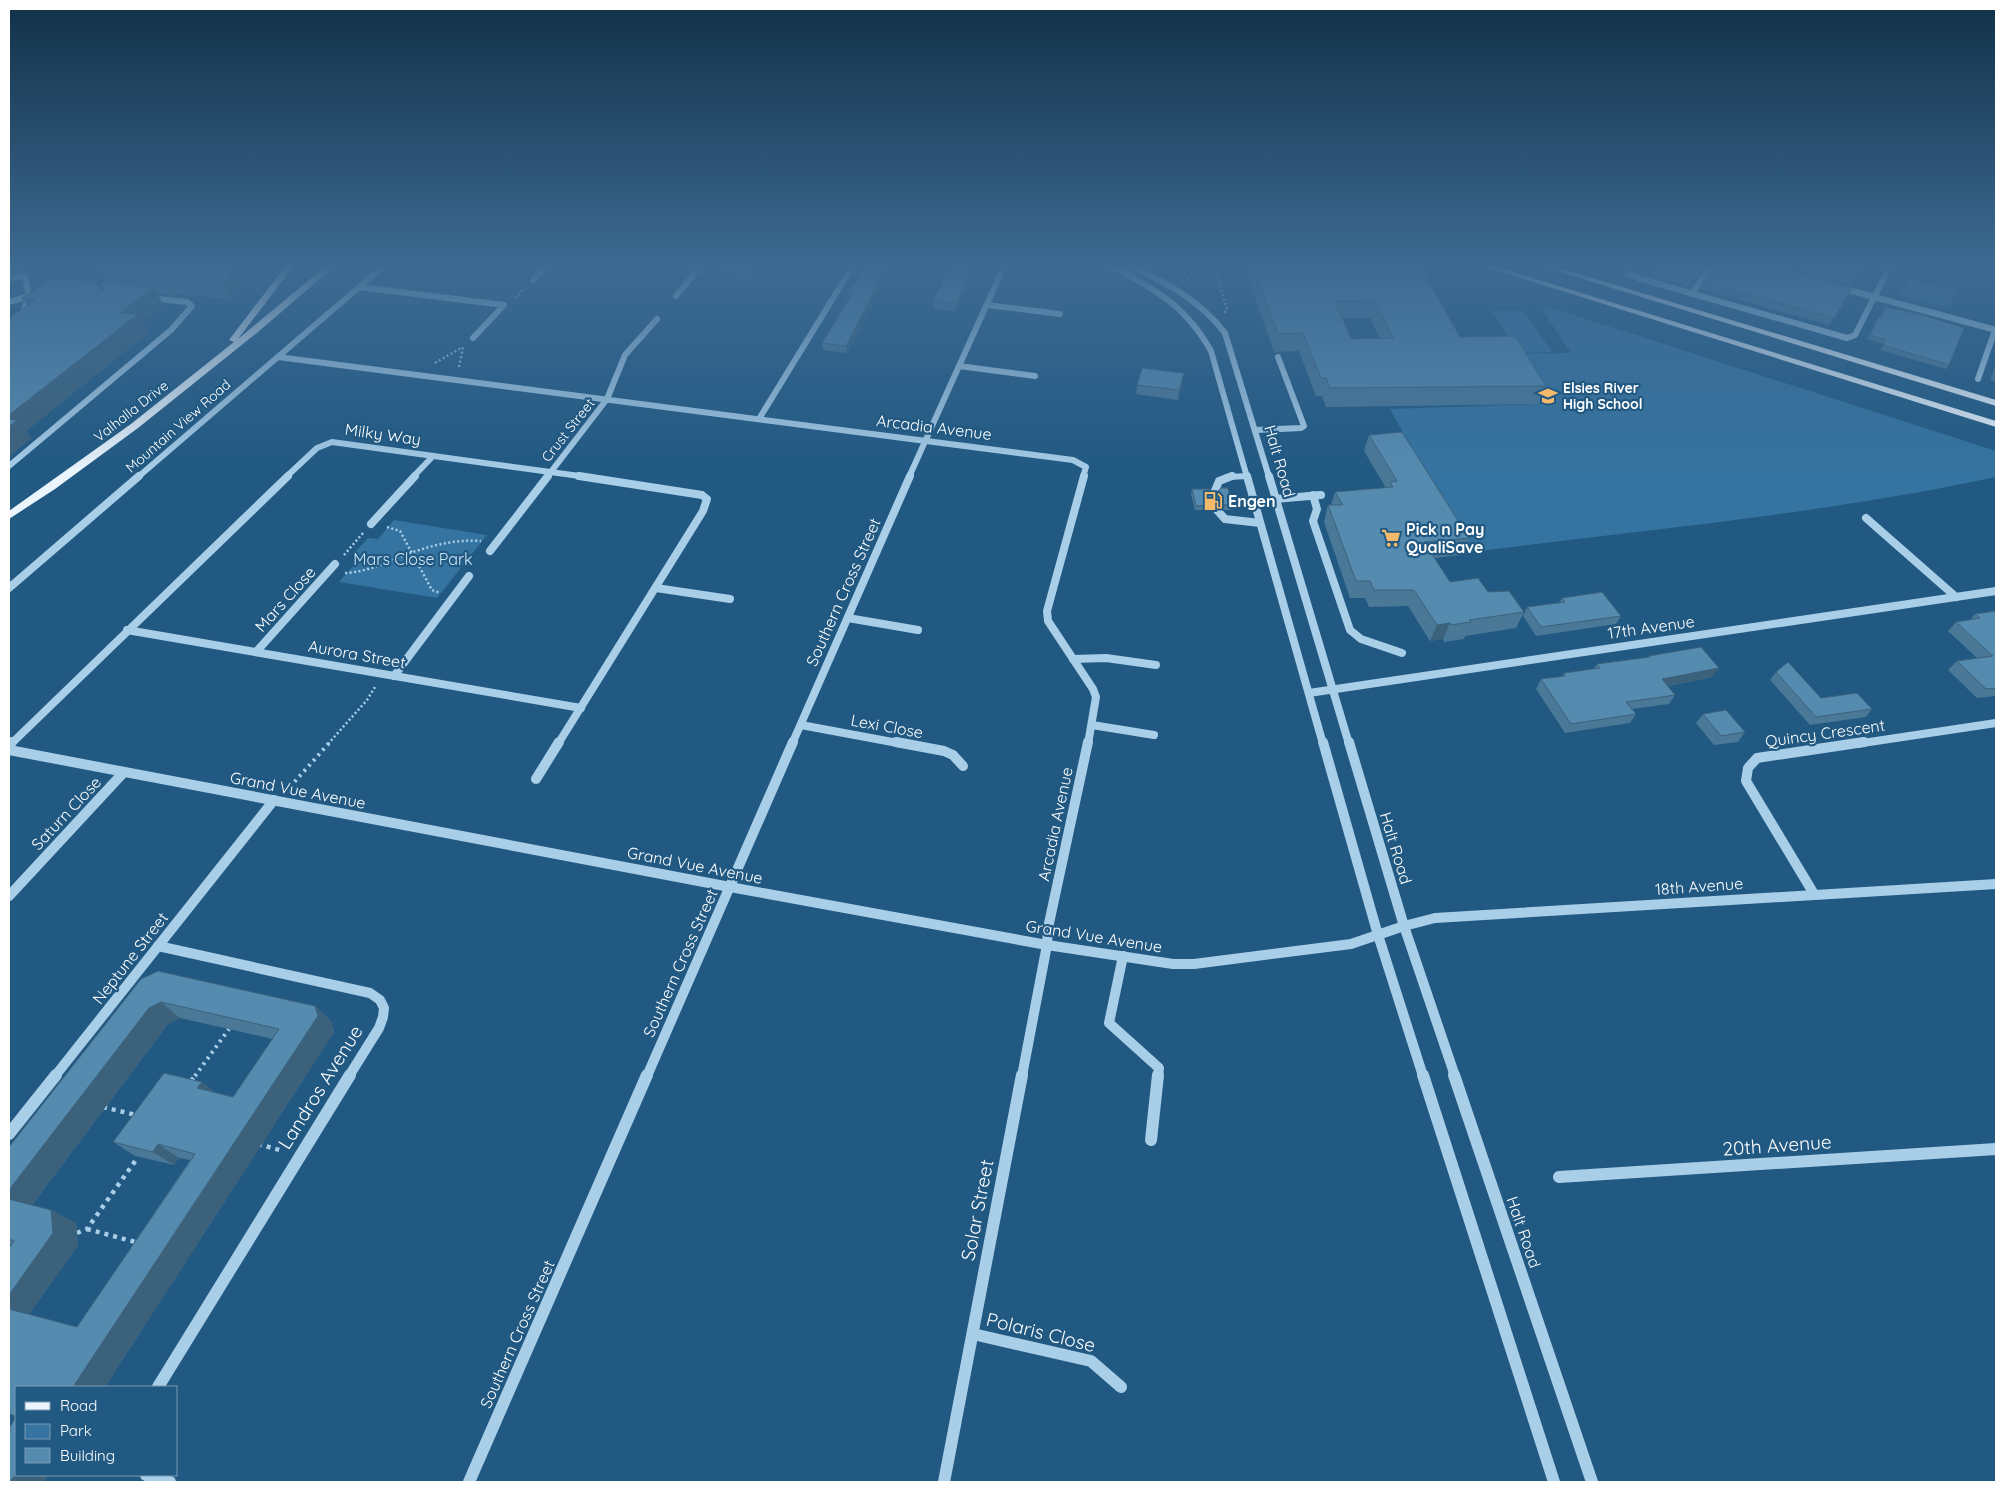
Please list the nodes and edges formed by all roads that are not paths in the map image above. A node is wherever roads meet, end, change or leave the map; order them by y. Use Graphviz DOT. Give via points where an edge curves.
graph roads {
  1 [pos="167,334"];
  2 [pos="238,334"];
  3 [pos="249,334"];
  4 [pos="305,334"];
  5 [pos="477,334"];
  6 [pos="643,334"];
  7 [pos="811,334"];
  8 [pos="973,334"];
  9 [pos="1203,334"];
  10 [pos="1225,334"];
  11 [pos="1704,334"];
  12 [pos="1767,334"];
  13 [pos="1831,334"];
  14 [pos="1856,334"];
  15 [pos="1995,334"];
  16 [pos="473,338"];
  17 [pos="278,357"];
  18 [pos="1278,357"];
  19 [pos="959,366"];
  20 [pos="1035,376"];
  21 [pos="196,378"];
  22 [pos="1978,379"];
  23 [pos="607,400"];
  24 [pos="1996,403"];
  25 [pos="758,419"];
  26 [pos="1996,424"];
  27 [pos="1256,430"];
  28 [pos="925,441"];
  29 [pos="433,456"];
  30 [pos="9,466"];
  31 [pos="551,472"];
  32 [pos="1247,476"];
  33 [pos="1214,493"];
  34 [pos="1275,499"];
  35 [pos="1217,510"];
  36 [pos="9,516"];
  37 [pos="1866,518"];
  38 [pos="1260,523"];
  39 [pos="371,524"];
  40 [pos="490,551"];
  41 [pos="335,564"];
  42 [pos="469,576"];
  43 [pos="9,588"];
  44 [pos="656,588"];
  45 [pos="1996,591"];
  46 [pos="1956,597"];
  47 [pos="730,599"];
  48 [pos="848,618"];
  49 [pos="127,630"];
  50 [pos="918,630"];
  51 [pos="256,652"];
  52 [pos="1402,653"];
  53 [pos="1073,659"];
  54 [pos="1156,665"];
  55 [pos="394,676"];
  56 [pos="1332,690"];
  57 [pos="1310,693"];
  58 [pos="582,708"];
  59 [pos="1996,723"];
  60 [pos="801,725"];
  61 [pos="1092,725"];
  62 [pos="1154,735"];
  63 [pos="9,745"];
  64 [pos="9,750"];
  65 [pos="963,766"];
  66 [pos="124,772"];
  67 [pos="536,779"];
  68 [pos="274,800"];
  69 [pos="1996,884"];
  70 [pos="730,887"];
  71 [pos="1814,894"];
  72 [pos="9,896"];
  73 [pos="1404,926"];
  74 [pos="1378,935"];
  75 [pos="1047,945"];
  76 [pos="158,946"];
  77 [pos="1123,956"];
  78 [pos="9,1134"];
  79 [pos="1151,1140"];
  80 [pos="1996,1149"];
  81 [pos="1559,1177"];
  82 [pos="973,1334"];
  83 [pos="159,1386"];
  84 [pos="1121,1387"];
  85 [pos="149,1476"];
  86 [pos="170,1482"];
  87 [pos="469,1482"];
  88 [pos="944,1482"];
  89 [pos="1554,1482"];
  90 [pos="1592,1482"];
  1 -- 30 [label="street"];
  2 -- 21 [label="main road"];
  3 -- 21 [label="main road, Valhalla Drive"];
  4 -- 17 [label="street, Mountain View Road"];
  5 -- 16 [label="street"];
  6 -- 23 [label="street, Crust Street" via="625,355"];
  7 -- 25 [label="street"];
  8 -- 19 [label="street, Southern Cross Street"];
  9 -- 32 [label="street" via="1211,351"];
  10 -- 27 [label="street, Halt Road"];
  11 -- 26 [label="main road"];
  12 -- 24 [label="main road"];
  13 -- 14 [label="street" via="1847,338"];
  15 -- 22 [label="street"];
  17 -- 23 [label="street, Arcadia Avenue"];
  17 -- 43 [label="street, Mountain View Road"];
  18 -- 27 [label="street" via="1304,426"];
  19 -- 20 [label="street"];
  19 -- 28 [label="street, Southern Cross Street"];
  21 -- 36 [label="main road, Valhalla Drive" via="93,458"];
  23 -- 25 [label="street, Arcadia Avenue"];
  23 -- 31 [label="street, Crust Street"];
  25 -- 28 [label="street, Arcadia Avenue"];
  27 -- 34 [label="street, Halt Road"];
  28 -- 48 [label="street, Southern Cross Street"];
  28 -- 53 [label="street, Arcadia Avenue" via="1073,460 1086,467 1047,611 1048,621"];
  29 -- 31 [label="street, Milky Way"];
  29 -- 39 [label="street"];
  29 -- 49 [label="street, Milky Way" via="332,442 320,446"];
  31 -- 40 [label="street, Crust Street"];
  31 -- 44 [label="street, Milky Way" via="693,492 707,499"];
  32 -- 33 [label="street" via="1219,481"];
  32 -- 38 [label="street"];
  34 -- 52 [label="street" via="1317,495 1318,509 1313,521 1350,630 1362,639"];
  34 -- 56 [label="street, Halt Road"];
  35 -- 38 [label="street" via="1225,519"];
  37 -- 46 [label="street"];
  38 -- 57 [label="street"];
  41 -- 51 [label="street, Mars Close"];
  42 -- 55 [label="street"];
  44 -- 47 [label="street"];
  44 -- 58 [label="street, Milky Way"];
  45 -- 46 [label="street, 17th Avenue"];
  46 -- 56 [label="street, 17th Avenue"];
  48 -- 50 [label="street"];
  48 -- 60 [label="street, Southern Cross Street"];
  49 -- 51 [label="street, Aurora Street"];
  49 -- 63 [label="street, Milky Way"];
  51 -- 55 [label="street, Aurora Street"];
  53 -- 54 [label="street" via="1114,658"];
  53 -- 61 [label="street, Arcadia Avenue" via="1096,694"];
  55 -- 58 [label="street, Aurora Street"];
  56 -- 57 [label="street, 17th Avenue"];
  56 -- 73 [label="street, Halt Road"];
  57 -- 74 [label="street"];
  58 -- 67 [label="street, Milky Way"];
  59 -- 71 [label="street, Quincy Crescent" via="1757,758 1748,766 1746,781"];
  60 -- 65 [label="street, Lexi Close" via="944,751"];
  60 -- 70 [label="street, Southern Cross Street"];
  61 -- 62 [label="street"];
  61 -- 75 [label="street, Arcadia Avenue"];
  64 -- 66 [label="street, Grand Vue Avenue"];
  66 -- 68 [label="street, Grand Vue Avenue"];
  66 -- 72 [label="street, Saturn Close"];
  68 -- 70 [label="street, Grand Vue Avenue"];
  68 -- 76 [label="street, Neptune Street"];
  69 -- 71 [label="street, 18th Avenue"];
  70 -- 75 [label="street, Grand Vue Avenue"];
  70 -- 87 [label="street, Southern Cross Street"];
  71 -- 73 [label="street, 18th Avenue" via="1457,916"];
  73 -- 74 [label="street, 18th Avenue"];
  73 -- 90 [label="street, Halt Road"];
  74 -- 77 [label="street, Grand Vue Avenue" via="1351,944 1189,965"];
  74 -- 89 [label="street"];
  75 -- 77 [label="street, Grand Vue Avenue"];
  75 -- 82 [label="street, Solar Street"];
  76 -- 78 [label="street, Neptune Street"];
  76 -- 83 [label="street, Landros Avenue" via="370,993 377,996 385,1010 379,1028"];
  77 -- 79 [label="street" via="1109,1023 1159,1068"];
  80 -- 81 [label="street, 20th Avenue"];
  82 -- 84 [label="street, Polaris Close" via="1091,1361"];
  82 -- 88 [label="street, Solar Street"];
  85 -- 86 [label="street"];
}
